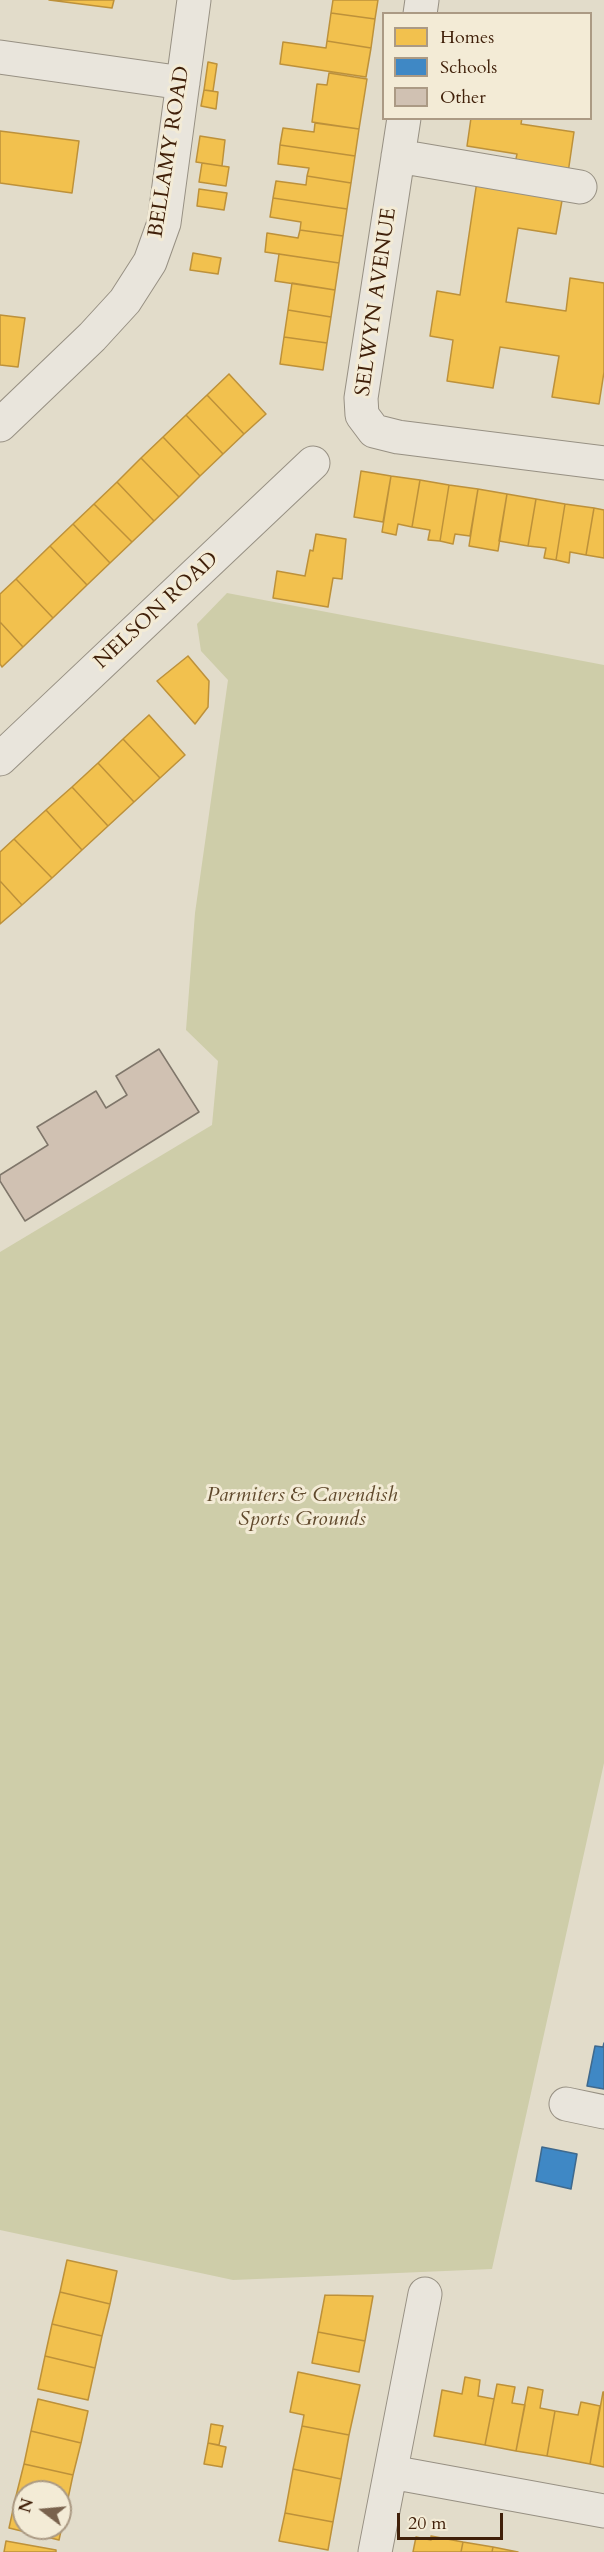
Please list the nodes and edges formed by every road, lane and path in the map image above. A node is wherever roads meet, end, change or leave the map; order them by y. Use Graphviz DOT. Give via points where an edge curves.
graph roads {
  1 [pos="194,0"];
  2 [pos="0,57"];
  3 [pos="183,83"];
  4 [pos="404,120"];
  5 [pos="398,156"];
  6 [pos="580,187"];
  7 [pos="0,425"];
  8 [pos="314,463"];
  9 [pos="604,463"];
  10 [pos="0,759"];
  11 [pos="566,2104"];
  12 [pos="604,2112"];
  13 [pos="425,2294"];
  14 [pos="391,2472"];
  15 [pos="604,2511"];
  16 [pos="375,2552"];
  1 -- 3 [label="street, BELLAMY ROAD"];
  2 -- 3 [label="street"];
  3 -- 7 [label="street, BELLAMY ROAD" via="164,223 150,262 124,301 92,337"];
  4 -- 5 [label="street, SELWYN AVENUE"];
  5 -- 6 [label="street"];
  5 -- 9 [label="street, SELWYN AVENUE" via="361,398 362,416 374,431 398,437"];
  8 -- 10 [label="street, NELSON ROAD"];
  11 -- 12 [label="street"];
  13 -- 14 [label="street"];
  14 -- 15 [label="street"];
  14 -- 16 [label="street"];
}
